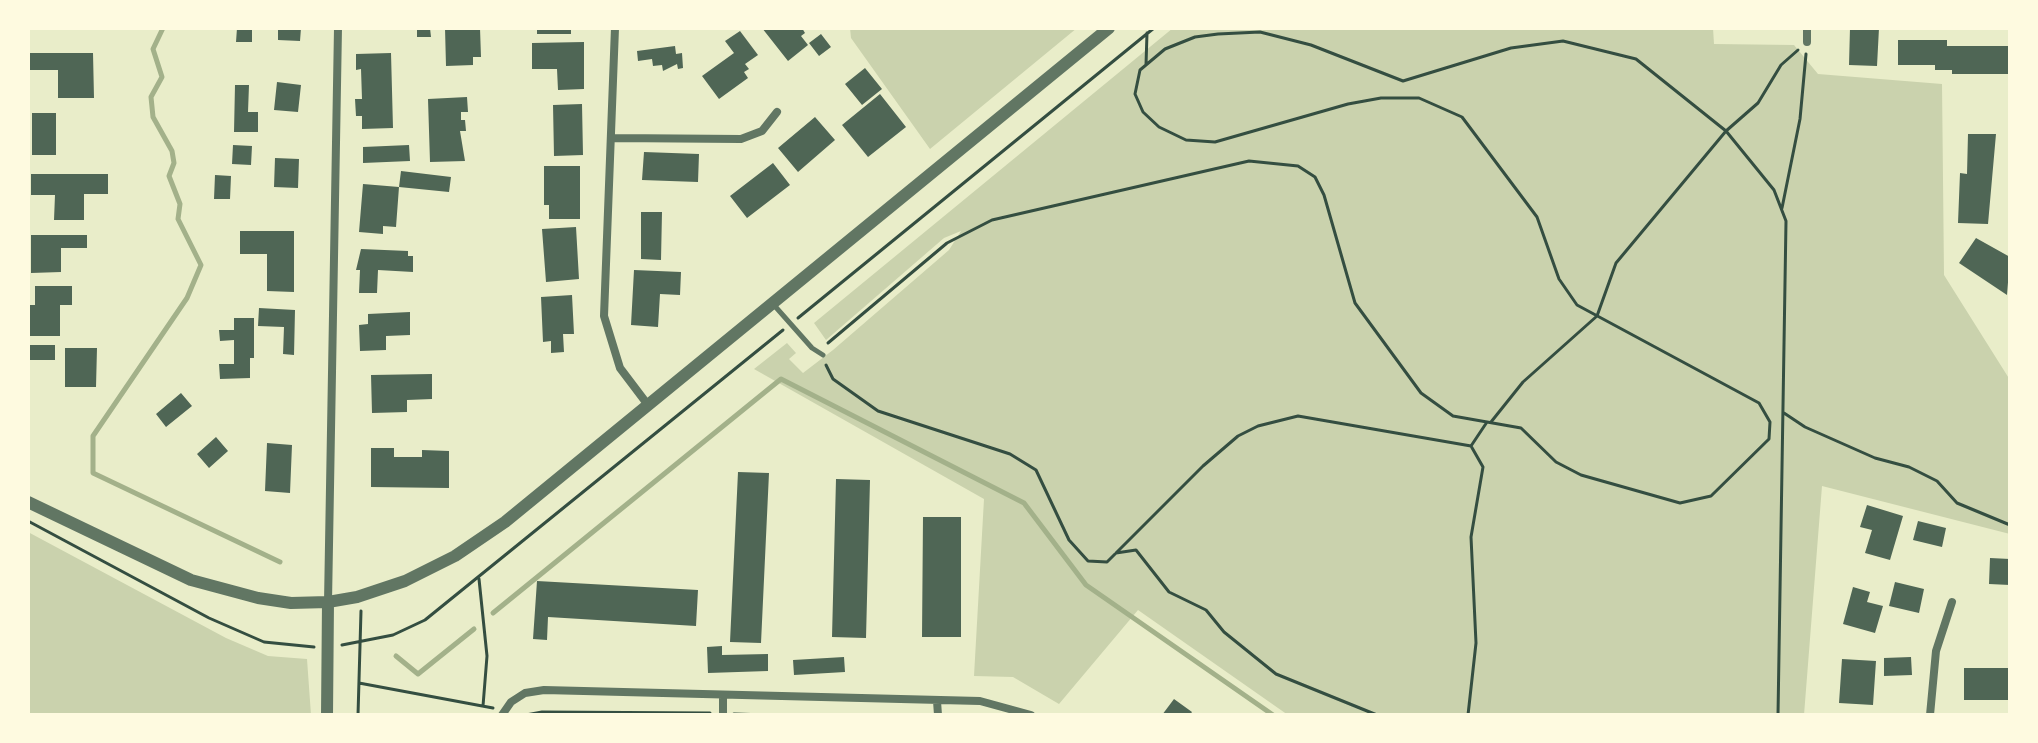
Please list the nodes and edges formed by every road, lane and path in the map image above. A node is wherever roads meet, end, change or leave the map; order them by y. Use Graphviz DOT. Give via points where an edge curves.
graph roads {
  1 [pos="338,28"];
  2 [pos="615,28"];
  3 [pos="1109,28"];
  4 [pos="1154,28"];
  5 [pos="1807,28"];
  6 [pos="1147,33"];
  7 [pos="1807,42"];
  8 [pos="1146,65"];
  9 [pos="777,112"];
  10 [pos="1726,131"];
  11 [pos="613,138"];
  12 [pos="1782,210"];
  13 [pos="772,303"];
  14 [pos="1597,316"];
  15 [pos="791,324"];
  16 [pos="823,355"];
  17 [pos="648,405"];
  18 [pos="1784,413"];
  19 [pos="1770,422"];
  20 [pos="1488,423"];
  21 [pos="1783,423"];
  22 [pos="1471,446"];
  23 [pos="28,502"];
  24 [pos="28,521"];
  25 [pos="2010,525"];
  26 [pos="1116,553"];
  27 [pos="479,579"];
  28 [pos="328,602"];
  29 [pos="1952,602"];
  30 [pos="361,643"];
  31 [pos="328,647"];
  32 [pos="359,683"];
  33 [pos="723,696"];
  34 [pos="937,701"];
  35 [pos="483,706"];
  36 [pos="502,714"];
  37 [pos="723,714"];
  38 [pos="327,715"];
  39 [pos="358,715"];
  40 [pos="526,715"];
  41 [pos="768,715"];
  42 [pos="938,715"];
  43 [pos="1031,715"];
  44 [pos="1377,715"];
  45 [pos="1468,715"];
  46 [pos="1778,715"];
  47 [pos="1930,715"];
  1 -- 28 [label="street"];
  2 -- 11 [label="street"];
  3 -- 13 [label="street"];
  4 -- 6 [label="path"];
  5 -- 7 [label="street"];
  6 -- 8 [label="path"];
  6 -- 15 [label="path"];
  7 -- 10 [label="path" via="1781,65 1758,103"];
  7 -- 12 [label="path" via="1800,119"];
  8 -- 10 [label="path" via="1165,49 1195,37 1260,32 1311,45 1403,81 1511,48 1563,41 1636,59"];
  8 -- 14 [label="path" via="1135,94 1143,112 1186,140 1215,142 1381,98 1419,98 1462,117 1537,217 1559,279 1577,305"];
  9 -- 11 [label="street" via="762,131 741,139"];
  10 -- 12 [label="path" via="1774,190"];
  10 -- 14 [label="path" via="1616,263"];
  11 -- 17 [label="street" via="604,316 620,368"];
  12 -- 18 [label="path" via="1787,279"];
  13 -- 15 [label="lane"];
  13 -- 17 [label="street"];
  14 -- 19 [label="path" via="1759,403"];
  14 -- 20 [label="path" via="1523,382"];
  15 -- 16 [label="lane"];
  15 -- 27 [label="path"];
  16 -- 20 [label="path" via="825,345 947,243 992,220 1249,161 1298,166 1315,177 1324,195 1355,303 1421,393 1453,416"];
  16 -- 26 [label="path" via="833,379 878,411 1010,454 1036,470 1069,540 1088,561 1107,562"];
  17 -- 28 [label="street" via="505,522 455,556 405,581"];
  18 -- 21 [label="path"];
  18 -- 25 [label="path" via="1875,458 1909,467 1937,481 1957,503"];
  19 -- 20 [label="path" via="1769,439 1727,484 1711,496 1680,503 1581,475 1556,462 1521,428"];
  19 -- 21 [label="path"];
  20 -- 22 [label="path"];
  21 -- 46 [label="path"];
  22 -- 26 [label="path" via="1298,416 1258,426 1203,466"];
  22 -- 45 [label="path" via="1483,467 1471,537 1476,643"];
  23 -- 28 [label="street" via="191,580 258,598"];
  24 -- 31 [label="path" via="264,642"];
  26 -- 44 [label="path" via="1136,550 1169,592 1206,610 1224,632 1276,674"];
  27 -- 30 [label="path" via="425,620"];
  27 -- 35 [label="path" via="487,656"];
  28 -- 31 [label="street"];
  29 -- 47 [label="street" via="1936,651"];
  30 -- 31 [label="path"];
  30 -- 32 [label="path"];
  31 -- 38 [label="street"];
  32 -- 35 [label="path"];
  32 -- 39 [label="path"];
  33 -- 34 [label="street"];
  33 -- 36 [label="street" via="544,690 525,693"];
  33 -- 37 [label="street"];
  34 -- 42 [label="street"];
  34 -- 43 [label="street" via="980,701"];
  35 -- 36 [label="path"];
  37 -- 40 [label="path"];
  37 -- 41 [label="path"];
}
